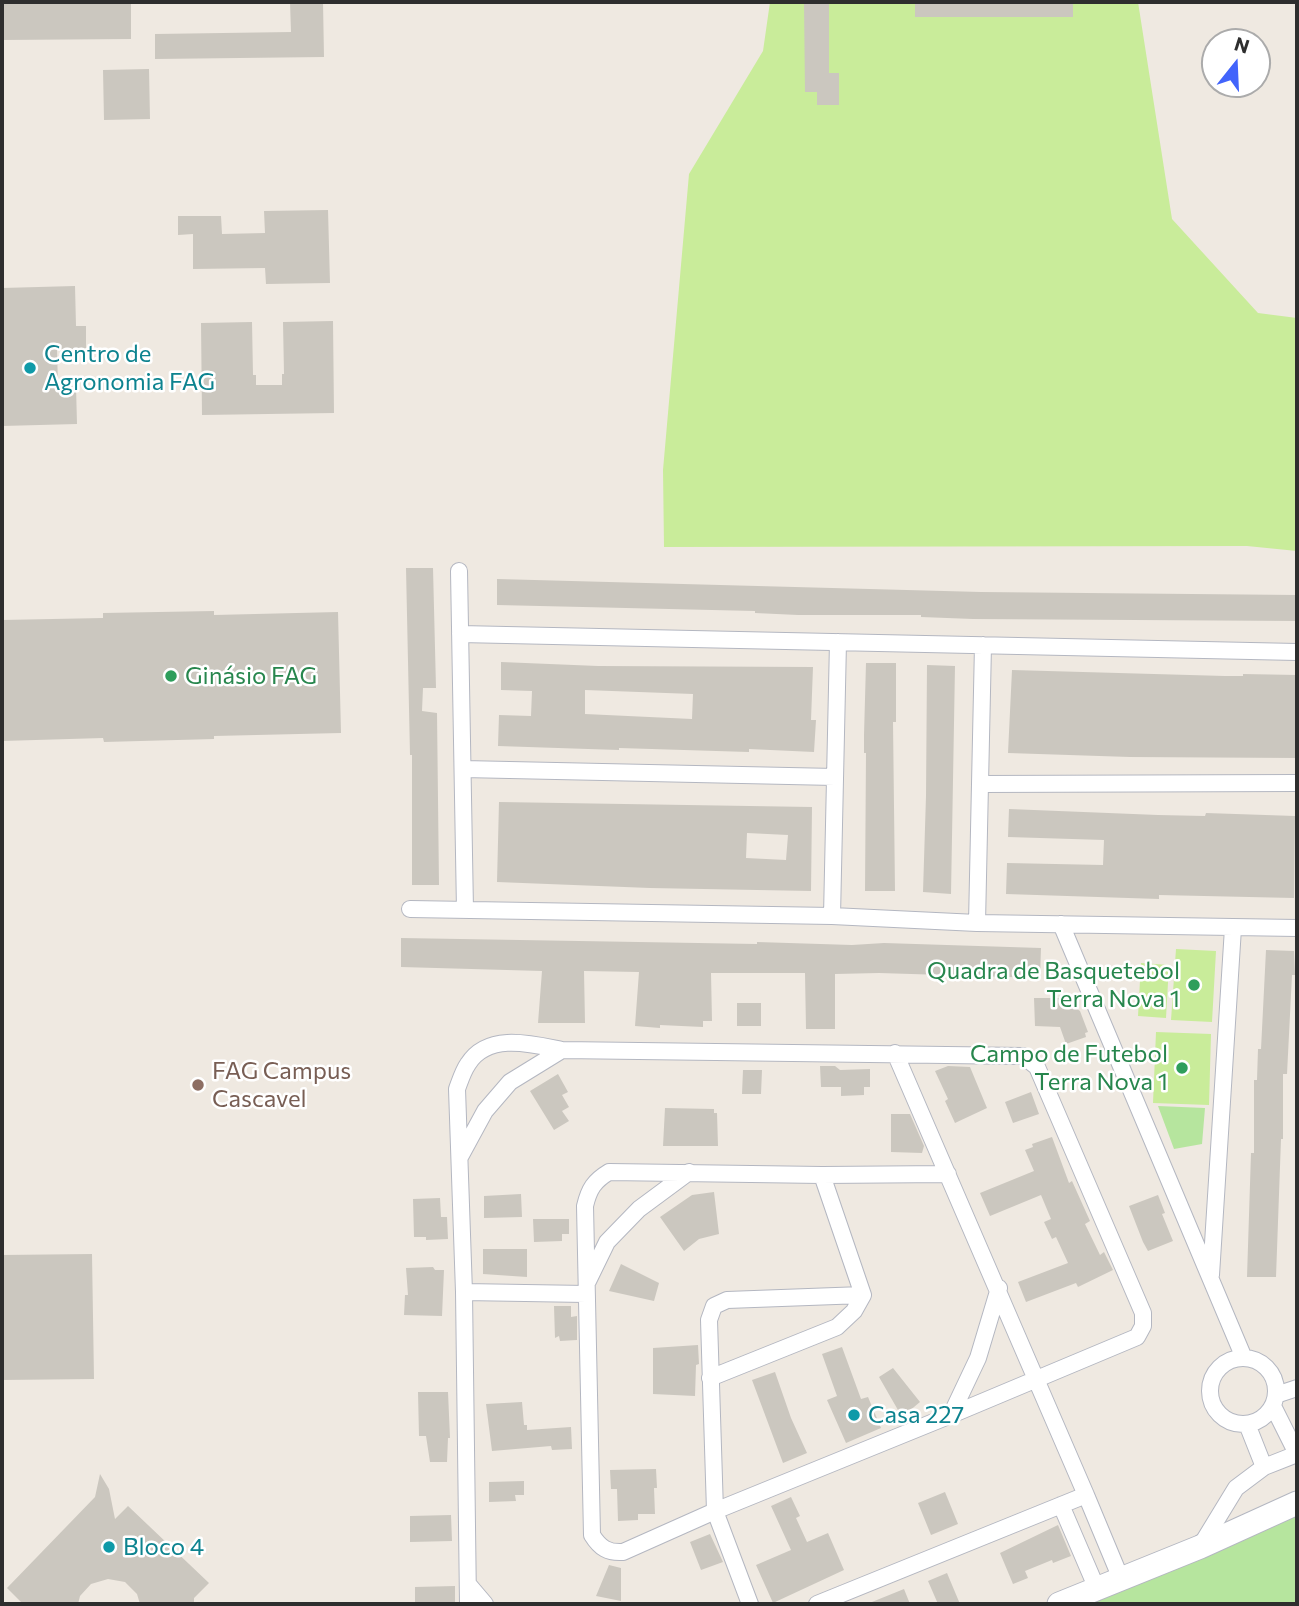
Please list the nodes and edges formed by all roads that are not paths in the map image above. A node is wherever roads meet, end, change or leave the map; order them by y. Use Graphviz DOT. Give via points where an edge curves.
graph roads {
  1 [pos="459,571"];
  2 [pos="460,634"];
  3 [pos="838,642"];
  4 [pos="983,645"];
  5 [pos="1297,652"];
  6 [pos="463,769"];
  7 [pos="835,777"];
  8 [pos="1297,783"];
  9 [pos="981,784"];
  10 [pos="410,909"];
  11 [pos="466,910"];
  12 [pos="832,916"];
  13 [pos="977,923"];
  14 [pos="1061,925"];
  15 [pos="1233,928"];
  16 [pos="1297,928"];
  17 [pos="562,1050"];
  18 [pos="895,1053"];
  19 [pos="458,1160"];
  20 [pos="689,1172"];
  21 [pos="948,1174"];
  22 [pos="822,1175"];
  23 [pos="1215,1212"];
  24 [pos="1186,1220"];
  25 [pos="1211,1279"];
  26 [pos="586,1288"];
  27 [pos="999,1288"];
  28 [pos="464,1292"];
  29 [pos="863,1295"];
  30 [pos="1244,1357"];
  31 [pos="710,1378"];
  32 [pos="1036,1379"];
  33 [pos="1297,1388"];
  34 [pos="1275,1401"];
  35 [pos="951,1415"];
  36 [pos="1247,1424"];
  37 [pos="1297,1454"];
  38 [pos="1264,1467"];
  39 [pos="1086,1495"];
  40 [pos="1297,1503"];
  41 [pos="1061,1505"];
  42 [pos="715,1511"];
  43 [pos="1200,1547"];
  44 [pos="1121,1578"];
  45 [pos="468,1584"];
  46 [pos="1097,1589"];
  47 [pos="468,1604"];
  48 [pos="485,1604"];
  49 [pos="750,1604"];
  50 [pos="817,1604"];
  51 [pos="1059,1604"];
  1 -- 2 [label="street"];
  2 -- 3 [label="street"];
  2 -- 6 [label="street"];
  3 -- 4 [label="street"];
  3 -- 7 [label="street"];
  4 -- 5 [label="street"];
  4 -- 9 [label="street"];
  6 -- 7 [label="street"];
  6 -- 11 [label="street"];
  7 -- 12 [label="street"];
  8 -- 9 [label="street"];
  9 -- 13 [label="street"];
  10 -- 11 [label="street"];
  11 -- 12 [label="street"];
  12 -- 13 [label="street"];
  13 -- 14 [label="street"];
  14 -- 15 [label="street"];
  14 -- 24 [label="street"];
  15 -- 16 [label="street"];
  15 -- 23 [label="street"];
  17 -- 18 [label="street"];
  17 -- 19 [label="street" via="510,1082 485,1111"];
  17 -- 19 [label="street" via="502,1043 484,1049 469,1062 457,1089"];
  18 -- 21 [label="street"];
  18 -- 32 [label="street" via="1023,1056 1037,1067 1143,1313 1143,1326 1137,1337"];
  19 -- 28 [label="street"];
  20 -- 22 [label="street"];
  20 -- 26 [label="street" via="639,1209 607,1242"];
  20 -- 26 [label="street" via="609,1172 596,1180 586,1206"];
  21 -- 22 [label="street"];
  21 -- 27 [label="street"];
  22 -- 29 [label="street"];
  23 -- 24 [label="street"];
  23 -- 25 [label="street"];
  24 -- 25 [label="street"];
  25 -- 30 [label="street"];
  26 -- 28 [label="street"];
  26 -- 42 [label="street" via="593,1535 598,1545 623,1552"];
  27 -- 32 [label="street"];
  27 -- 35 [label="street" via="978,1358"];
  28 -- 45 [label="street"];
  29 -- 31 [label="street" via="837,1326"];
  29 -- 31 [label="street" via="727,1300 714,1306 709,1320"];
  30 -- 34 [label="street" via="1265,1365 1272,1374"];
  30 -- 36 [label="street" via="1217,1369 1209,1388 1219,1415"];
  31 -- 42 [label="street"];
  32 -- 35 [label="street"];
  32 -- 39 [label="street"];
  33 -- 34 [label="street"];
  34 -- 36 [label="street" via="1267,1415"];
  34 -- 37 [label="street"];
  35 -- 42 [label="street"];
  36 -- 38 [label="street"];
  37 -- 38 [label="street"];
  38 -- 43 [label="street" via="1236,1488"];
  39 -- 41 [label="street"];
  39 -- 44 [label="street"];
  40 -- 43 [label="main road"];
  41 -- 46 [label="street"];
  41 -- 50 [label="street"];
  42 -- 49 [label="street"];
  43 -- 44 [label="main road"];
  44 -- 46 [label="main road"];
  45 -- 47 [label="street"];
  45 -- 48 [label="street"];
  46 -- 51 [label="main road"];
}
